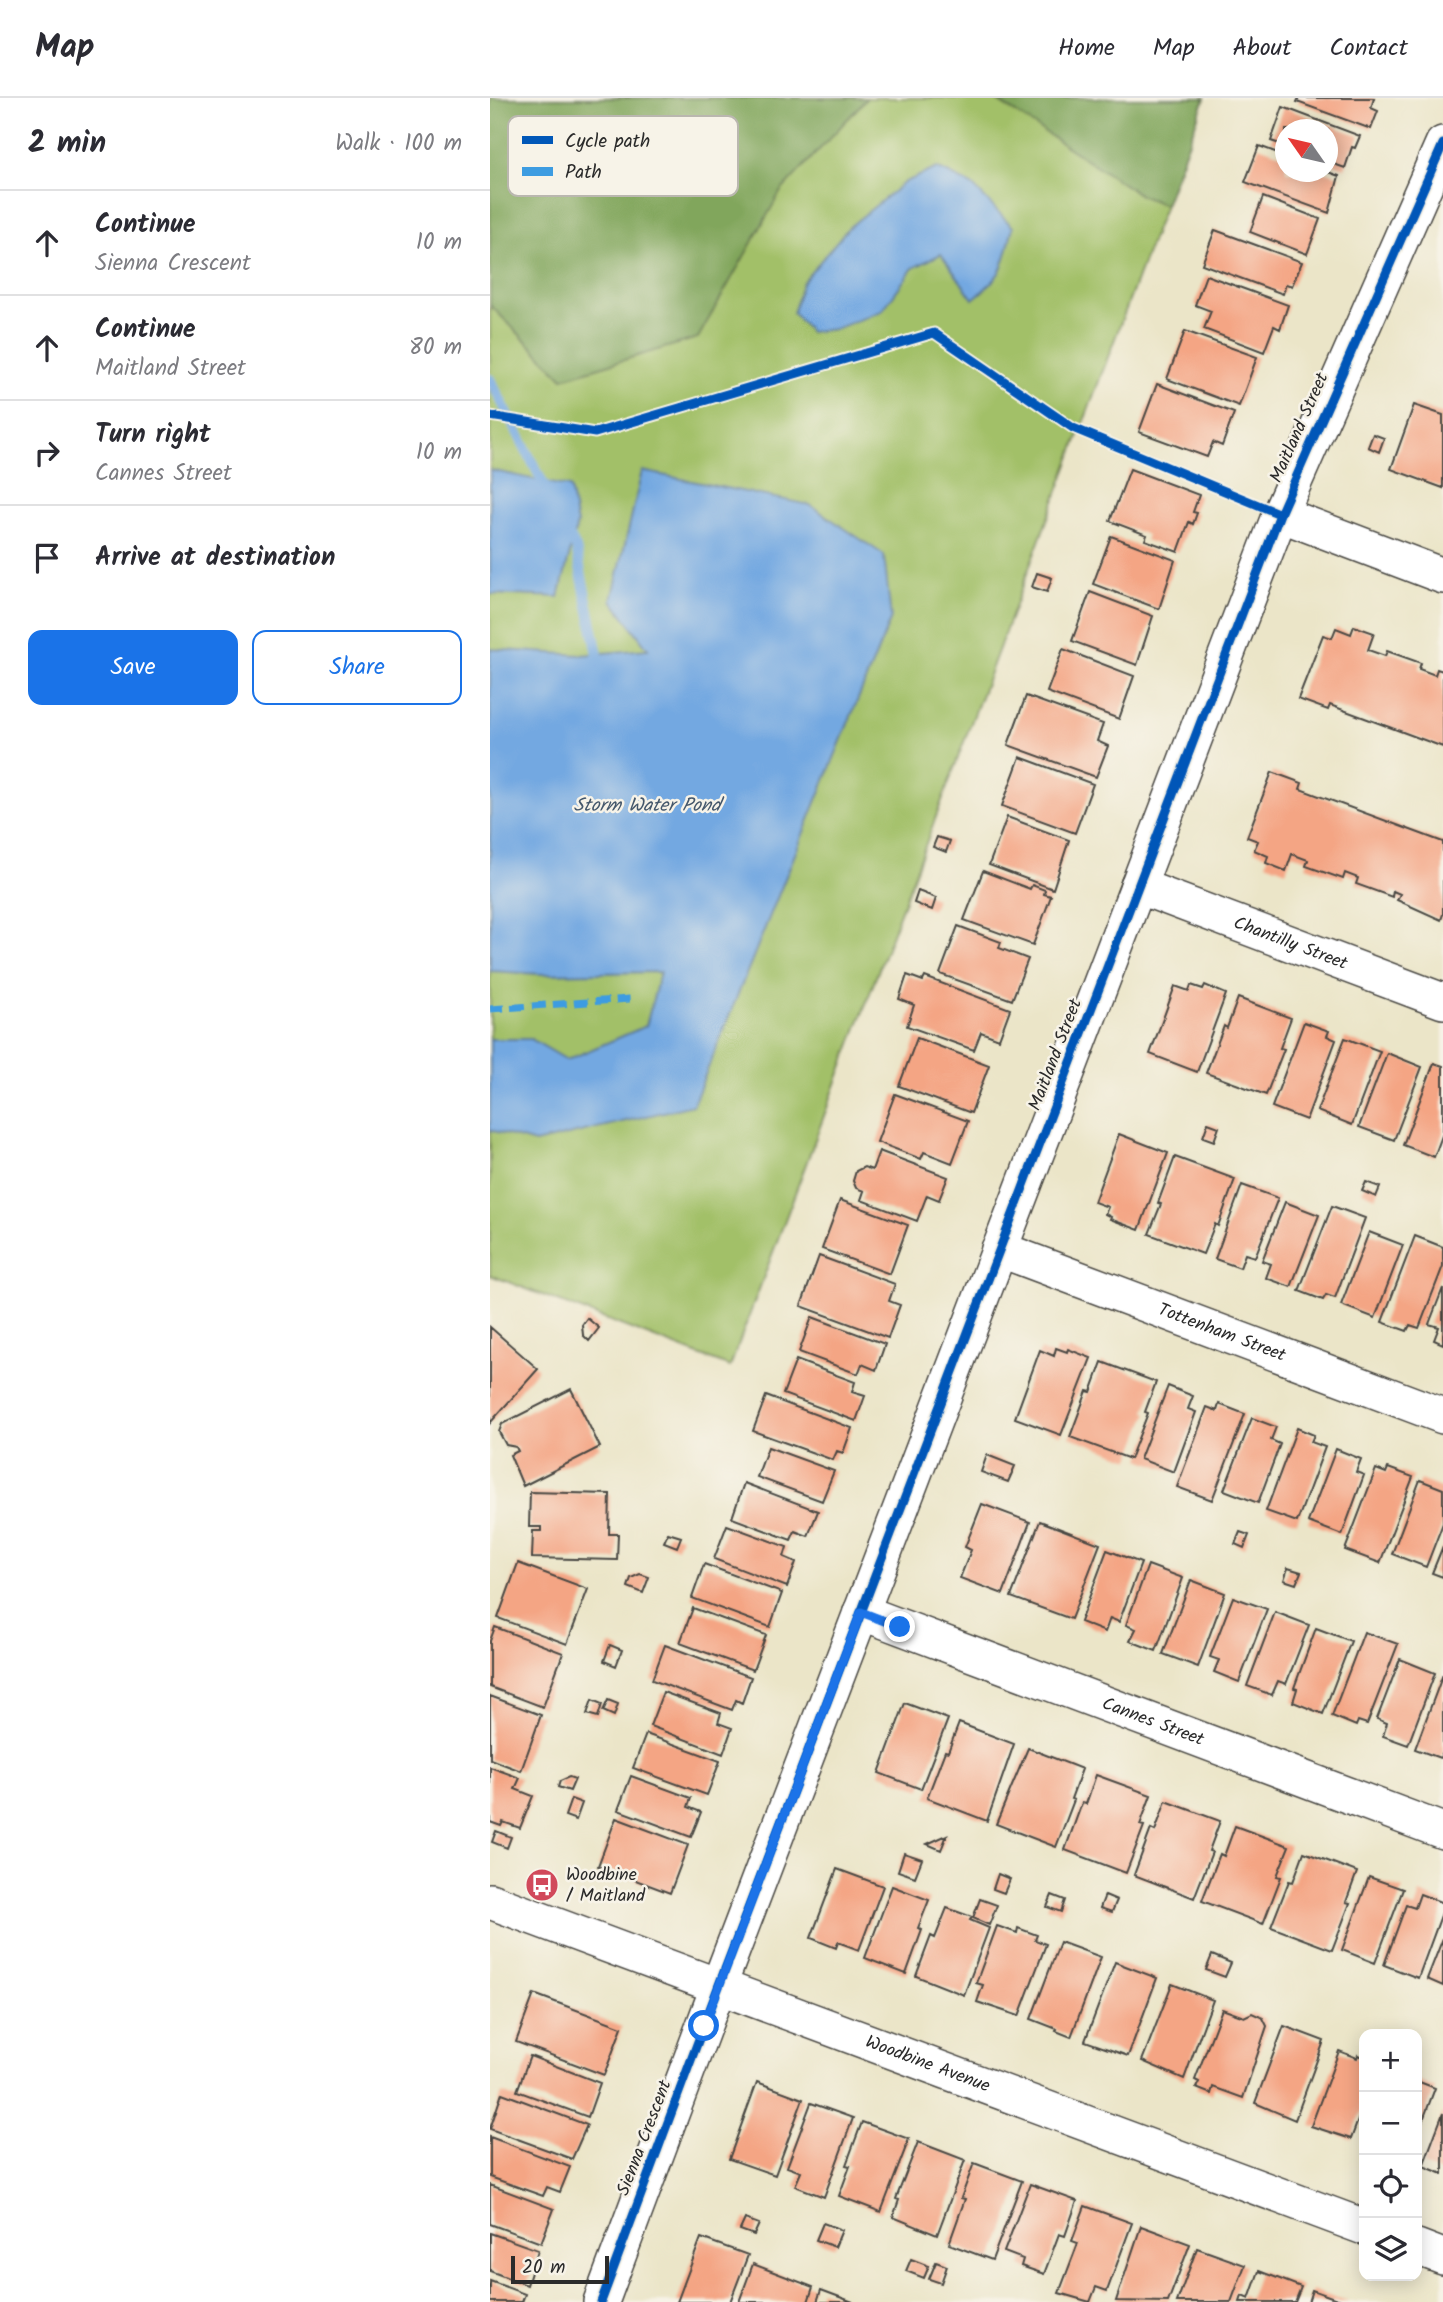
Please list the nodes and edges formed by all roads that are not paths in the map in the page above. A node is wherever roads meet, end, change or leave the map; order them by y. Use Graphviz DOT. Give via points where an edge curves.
graph roads {
  1 [pos="1443,145"];
  2 [pos="1280,514"];
  3 [pos="1443,576"];
  4 [pos="1138,886"];
  5 [pos="1443,1001"];
  6 [pos="999,1249"];
  7 [pos="1443,1416"];
  8 [pos="861,1612"];
  9 [pos="1443,1831"];
  10 [pos="490,1901"];
  11 [pos="719,1985"];
  12 [pos="1359,2225"];
  13 [pos="1422,2249"];
  14 [pos="1443,2257"];
  15 [pos="601,2302"];
  1 -- 2 [label="street, Maitland Street"];
  2 -- 3 [label="street"];
  2 -- 4 [label="street, Maitland Street"];
  4 -- 5 [label="street, Chantilly Street"];
  4 -- 6 [label="street, Maitland Street"];
  6 -- 7 [label="street, Tottenham Street"];
  6 -- 8 [label="street, Maitland Street"];
  8 -- 9 [label="street, Cannes Street"];
  8 -- 11 [label="street, Maitland Street"];
  10 -- 11 [label="street, Woodbine Avenue"];
  11 -- 12 [label="street, Woodbine Avenue"];
  11 -- 15 [label="street, Sienna Crescent"];
  13 -- 14 [label="street"];
}
